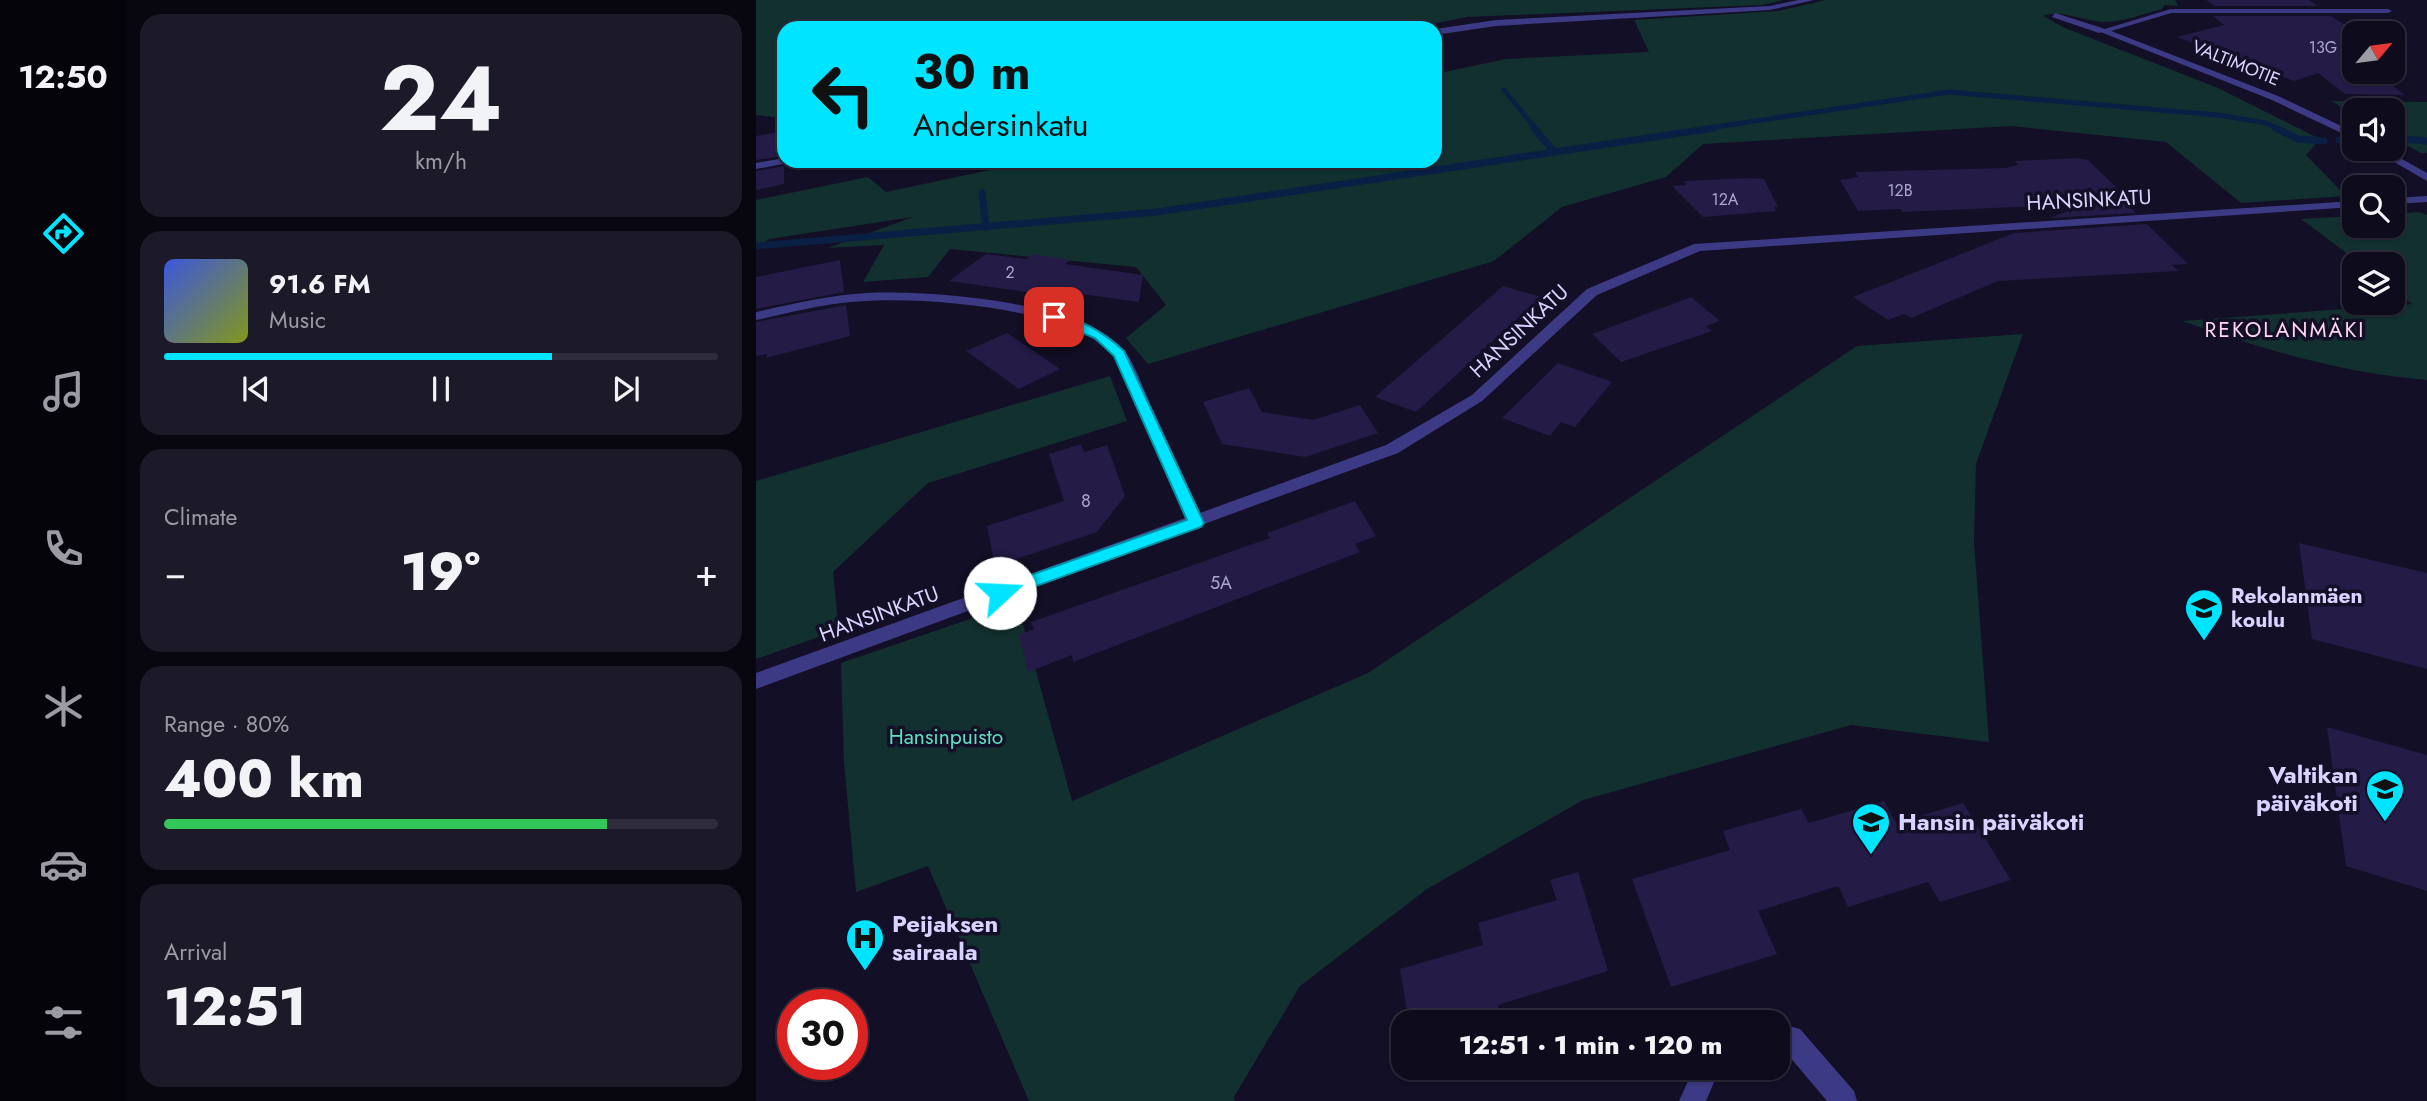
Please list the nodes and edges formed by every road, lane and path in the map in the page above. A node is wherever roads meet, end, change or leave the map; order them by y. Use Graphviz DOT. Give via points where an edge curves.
graph roads {
  1 [pos="1810,0"];
  2 [pos="2174,11"];
  3 [pos="2388,11"];
  4 [pos="2055,15"];
  5 [pos="1442,31"];
  6 [pos="2102,31"];
  7 [pos="2342,130"];
  8 [pos="2398,161"];
  9 [pos="777,162"];
  10 [pos="756,166"];
  11 [pos="2427,178"];
  12 [pos="2427,199"];
  13 [pos="2405,200"];
  14 [pos="2342,205"];
  15 [pos="756,316"];
  16 [pos="1196,523"];
  17 [pos="756,681"];
  18 [pos="1790,1038"];
  19 [pos="1702,1080"];
  20 [pos="1692,1101"];
  21 [pos="1844,1101"];
  1 -- 5 [label="street" via="1770,8 1496,23"];
  2 -- 3 [label="lane"];
  2 -- 6 [label="street"];
  4 -- 6 [label="lane"];
  6 -- 7 [label="street, VALTIMOTIE" via="2275,97"];
  8 -- 11 [label="street"];
  9 -- 10 [label="street"];
  12 -- 13 [label="street"];
  14 -- 16 [label="street, HANSINKATU" via="1698,247 1592,292 1477,398 1392,449"];
  15 -- 16 [label="street" via="815,302 926,297 1054,317 1100,335 1120,354"];
  16 -- 17 [label="street, HANSINKATU"];
  18 -- 21 [label="street"];
  19 -- 20 [label="street"];
}
